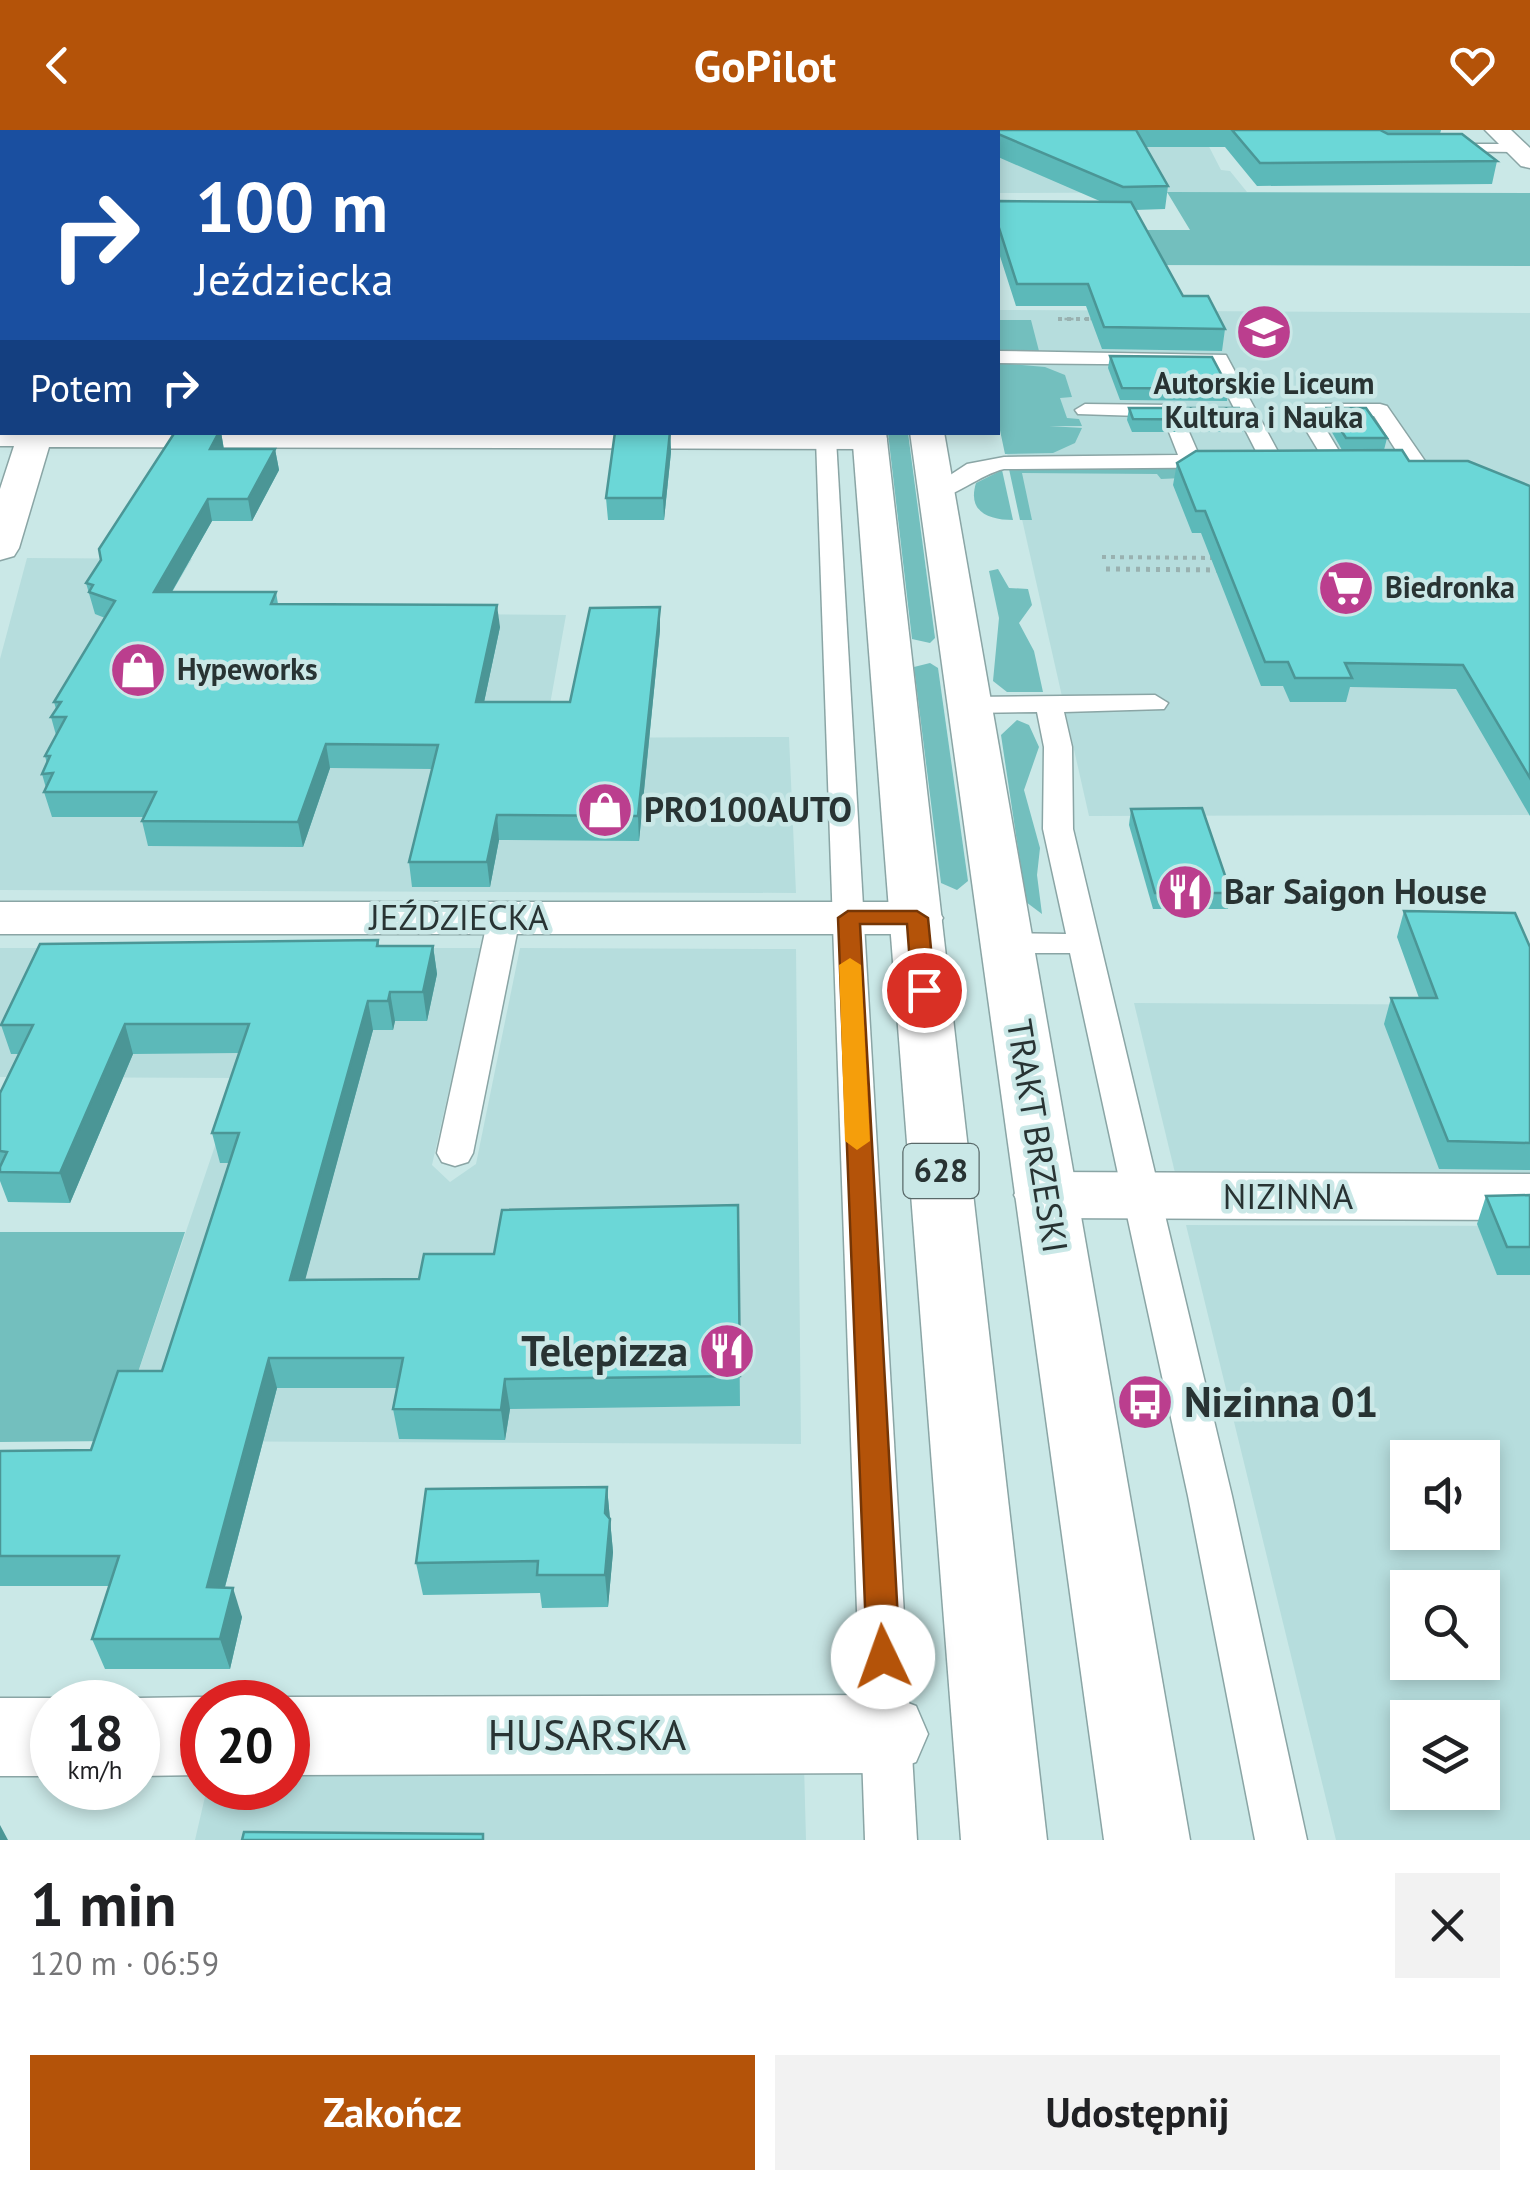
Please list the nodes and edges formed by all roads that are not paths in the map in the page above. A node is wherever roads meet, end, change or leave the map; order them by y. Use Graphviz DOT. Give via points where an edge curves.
graph roads {
  1 [pos="1497,130"];
  2 [pos="1422,148"];
  3 [pos="1523,154"];
  4 [pos="1000,358"];
  5 [pos="1079,391"];
  6 [pos="1194,411"];
  7 [pos="1148,417"];
  8 [pos="1228,421"];
  9 [pos="24,435"];
  10 [pos="873,436"];
  11 [pos="1181,460"];
  12 [pos="1223,460"];
  13 [pos="1279,461"];
  14 [pos="1334,461"];
  15 [pos="937,494"];
  16 [pos="0,548"];
  17 [pos="1155,703"];
  18 [pos="1050,704"];
  19 [pos="970,705"];
  20 [pos="0,918"];
  21 [pos="504,918"];
  22 [pos="848,918"];
  23 [pos="917,918"];
  24 [pos="1006,943"];
  25 [pos="1084,944"];
  26 [pos="455,1153"];
  27 [pos="1046,1195"];
  28 [pos="1144,1196"];
  29 [pos="1530,1197"];
  30 [pos="887,1734"];
  31 [pos="310,1736"];
  32 [pos="0,1737"];
  33 [pos="30,1737"];
  34 [pos="891,1840"];
  35 [pos="1004,1840"];
  36 [pos="1147,1840"];
  37 [pos="1281,1840"];
  1 -- 3 [label="main road"];
  2 -- 3 [label="lane"];
  4 -- 5 [label="lane"];
  5 -- 7 [label="lane"];
  5 -- 8 [label="lane" via="1220,359"];
  6 -- 7 [label="lane"];
  7 -- 11 [label="lane"];
  8 -- 12 [label="lane"];
  8 -- 13 [label="lane"];
  9 -- 10 [label="main road"];
  9 -- 16 [label="main road"];
  10 -- 15 [label="main road, TRAKT BRZESKI"];
  10 -- 22 [label="lane"];
  10 -- 23 [label="main road, 628"];
  11 -- 12 [label="lane"];
  11 -- 15 [label="lane" via="1098,453 988,465"];
  12 -- 13 [label="lane"];
  13 -- 14 [label="lane"];
  14 -- 14 [label="lane" via="1354,461 1414,461 1380,410 1304,410"];
  15 -- 19 [label="main road, TRAKT BRZESKI"];
  17 -- 18 [label="lane"];
  18 -- 19 [label="lane"];
  18 -- 25 [label="lane" via="1058,747 1058,828"];
  19 -- 24 [label="main road, TRAKT BRZESKI"];
  20 -- 21 [label="main road, JEŹDZIECKA"];
  21 -- 22 [label="main road, JEŹDZIECKA"];
  21 -- 26 [label="lane"];
  22 -- 23 [label="main road, JEŹDZIECKA"];
  22 -- 30 [label="lane"];
  23 -- 35 [label="main road, 628"];
  24 -- 25 [label="lane"];
  24 -- 27 [label="main road, TRAKT BRZESKI"];
  25 -- 28 [label="lane"];
  27 -- 28 [label="main road, NIZINNA"];
  27 -- 36 [label="main road, TRAKT BRZESKI"];
  28 -- 29 [label="main road, NIZINNA"];
  28 -- 37 [label="lane"];
  30 -- 31 [label="main road, HUSARSKA"];
  30 -- 34 [label="lane"];
  32 -- 33 [label="main road"];
}
